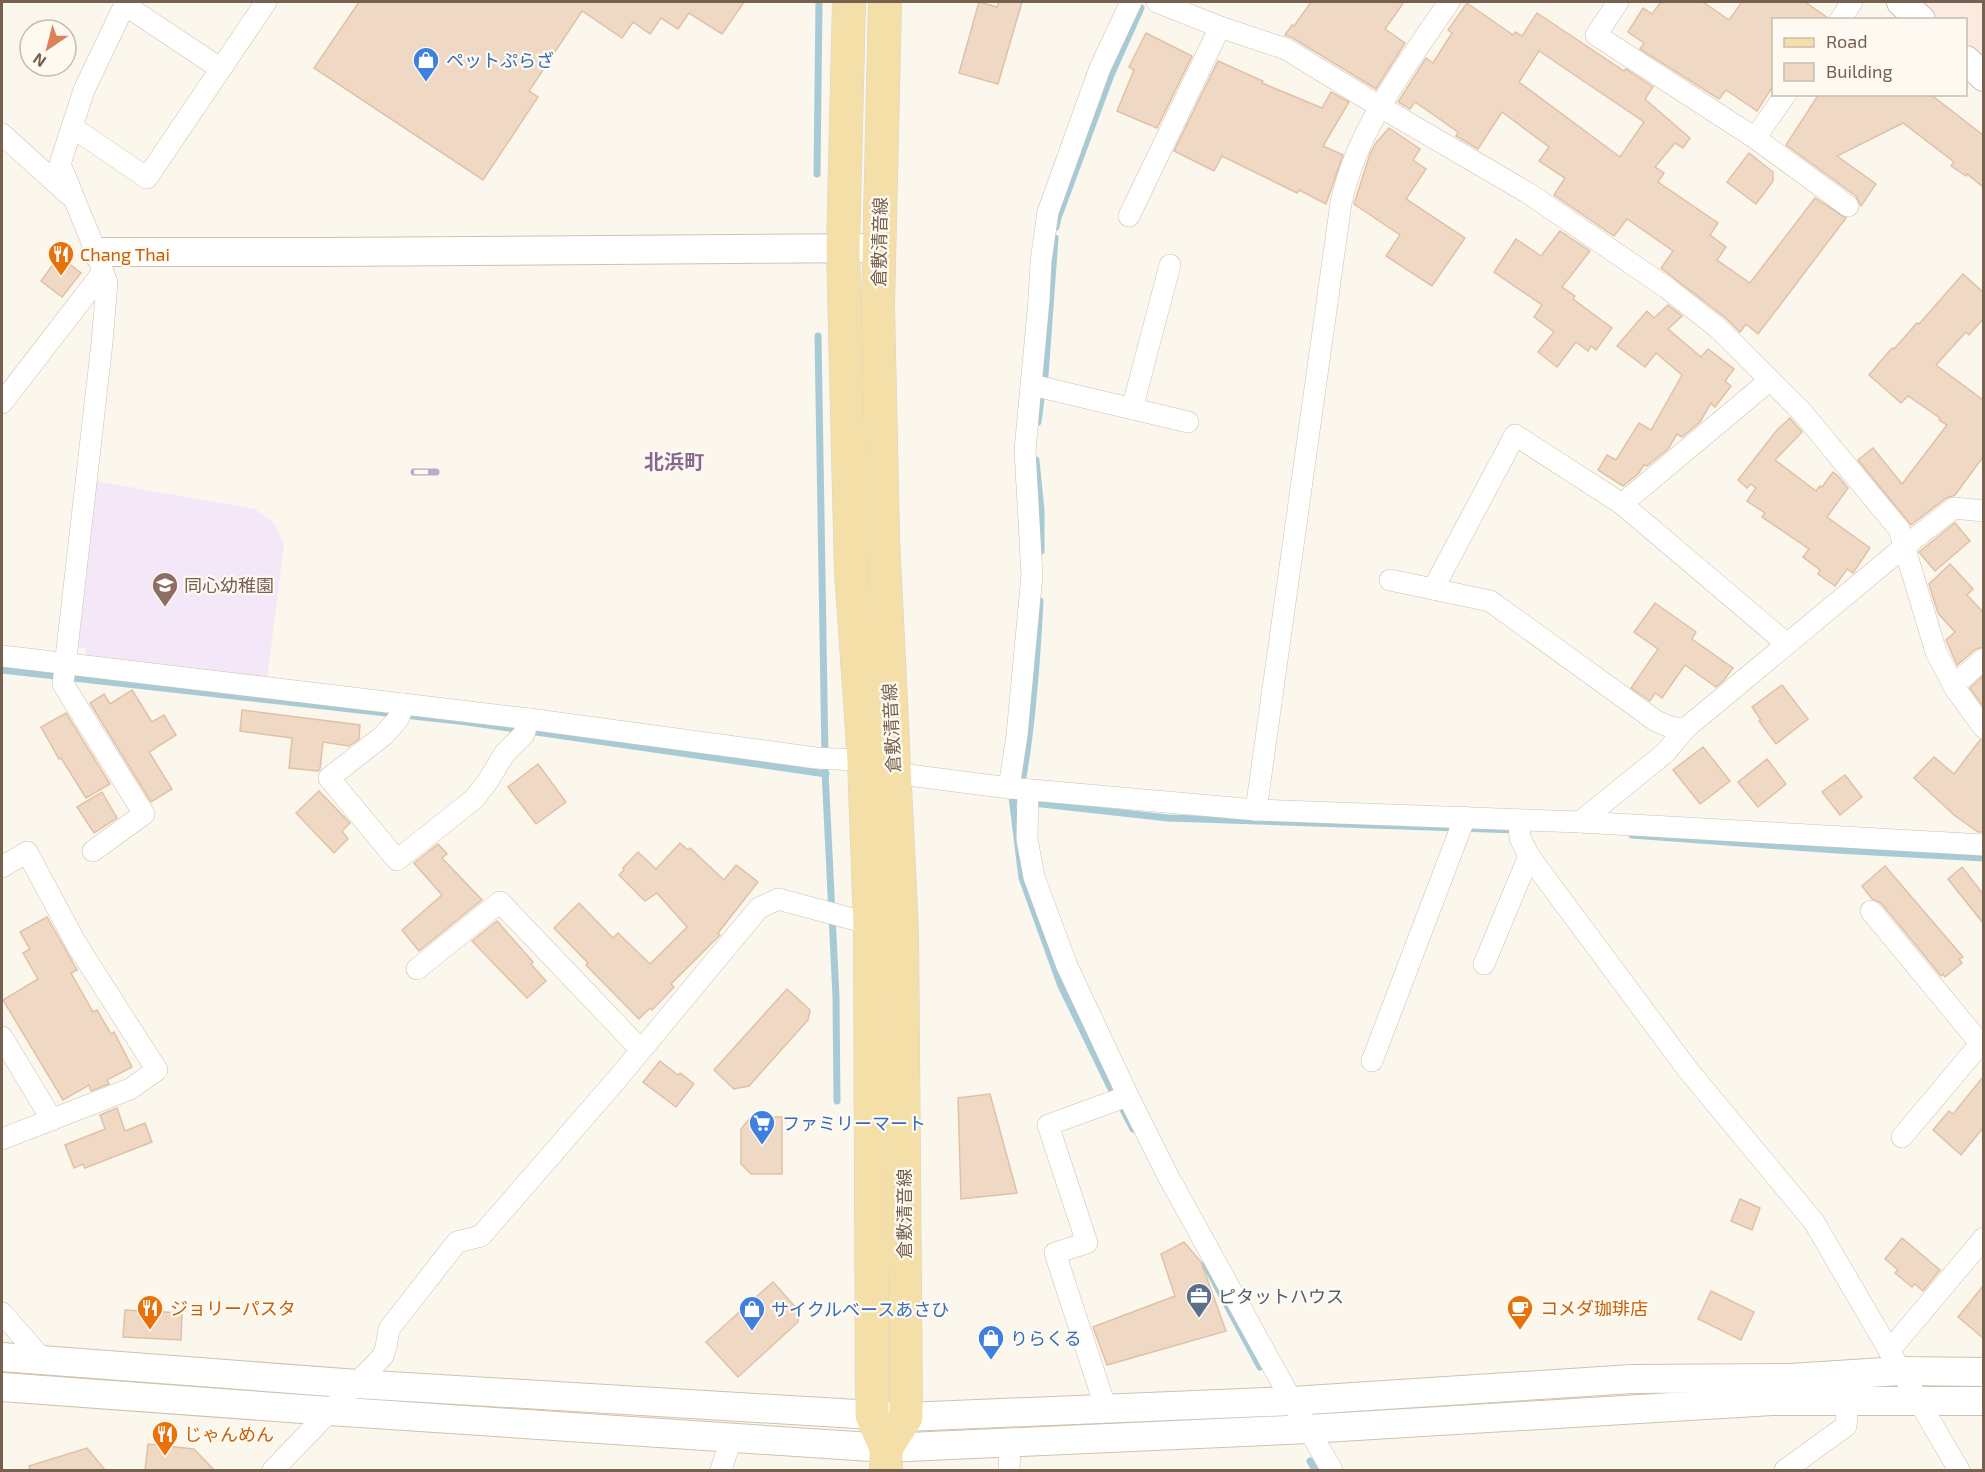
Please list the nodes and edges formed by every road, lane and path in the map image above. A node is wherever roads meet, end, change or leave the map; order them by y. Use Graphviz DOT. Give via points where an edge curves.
graph roads {
  1 [pos="266,2"];
  2 [pos="849,2"];
  3 [pos="885,2"];
  4 [pos="1131,2"];
  5 [pos="1157,2"];
  6 [pos="1449,2"];
  7 [pos="1618,2"];
  8 [pos="1852,2"];
  9 [pos="1901,2"];
  10 [pos="125,3"];
  11 [pos="1840,18"];
  12 [pos="1919,18"];
  13 [pos="1220,27"];
  14 [pos="1967,62"];
  15 [pos="220,69"];
  16 [pos="1983,77"];
  17 [pos="1785,96"];
  18 [pos="1379,106"];
  19 [pos="72,127"];
  20 [pos="1755,138"];
  21 [pos="5,144"];
  22 [pos="74,199"];
  23 [pos="1848,206"];
  24 [pos="1130,216"];
  25 [pos="843,248"];
  26 [pos="879,248"];
  27 [pos="100,262"];
  28 [pos="1170,265"];
  29 [pos="1770,380"];
  30 [pos="1032,385"];
  31 [pos="2,403"];
  32 [pos="1132,409"];
  33 [pos="1188,422"];
  34 [pos="1622,504"];
  35 [pos="1983,511"];
  36 [pos="1905,546"];
  37 [pos="1390,580"];
  38 [pos="1433,589"];
  39 [pos="1787,644"];
  40 [pos="2,656"];
  41 [pos="1983,659"];
  42 [pos="65,671"];
  43 [pos="1954,685"];
  44 [pos="401,711"];
  45 [pos="527,727"];
  46 [pos="1686,728"];
  47 [pos="1983,728"];
  48 [pos="860,762"];
  49 [pos="1023,796"];
  50 [pos="1256,810"];
  51 [pos="1580,822"];
  52 [pos="1462,828"];
  53 [pos="1522,835"];
  54 [pos="1983,845"];
  55 [pos="93,851"];
  56 [pos="2,867"];
  57 [pos="1871,910"];
  58 [pos="845,917"];
  59 [pos="902,932"];
  60 [pos="1484,964"];
  61 [pos="417,969"];
  62 [pos="2,1038"];
  63 [pos="1982,1046"];
  64 [pos="641,1050"];
  65 [pos="1372,1061"];
  66 [pos="1128,1096"];
  67 [pos="52,1120"];
  68 [pos="1902,1137"];
  69 [pos="2,1139"];
  70 [pos="1983,1238"];
  71 [pos="2,1313"];
  72 [pos="2,1357"];
  73 [pos="43,1360"];
  74 [pos="1895,1361"];
  75 [pos="1983,1372"];
  76 [pos="357,1384"];
  77 [pos="2,1387"];
  78 [pos="1849,1388"];
  79 [pos="1292,1401"];
  80 [pos="1919,1401"];
  81 [pos="1983,1401"];
  82 [pos="1106,1409"];
  83 [pos="330,1411"];
  84 [pos="872,1415"];
  85 [pos="906,1417"];
  86 [pos="1308,1429"];
  87 [pos="731,1439"];
  88 [pos="1009,1457"];
  89 [pos="886,1459"];
  90 [pos="273,1470"];
  91 [pos="721,1470"];
  92 [pos="1332,1470"];
  93 [pos="1785,1470"];
  94 [pos="1959,1470"];
  1 -- 15 [label="street"];
  2 -- 25 [label="main road, 倉敷清音線"];
  3 -- 26 [label="main road, 倉敷清音線"];
  4 -- 30 [label="street" via="1100,68 1048,212"];
  5 -- 13 [label="street"];
  6 -- 18 [label="street"];
  7 -- 20 [label="street" via="1596,35"];
  8 -- 11 [label="street"];
  9 -- 12 [label="street"];
  10 -- 15 [label="street"];
  10 -- 19 [label="street" via="84,90"];
  13 -- 18 [label="street" via="1286,49"];
  13 -- 24 [label="street"];
  14 -- 16 [label="street"];
  15 -- 19 [label="street" via="147,178"];
  17 -- 20 [label="street"];
  18 -- 29 [label="street" via="1528,193 1667,288 1718,328"];
  18 -- 50 [label="street" via="1346,179 1341,203"];
  19 -- 22 [label="street" via="60,164"];
  20 -- 23 [label="street"];
  21 -- 22 [label="street"];
  22 -- 27 [label="street"];
  25 -- 26 [label="street"];
  25 -- 27 [label="street" via="336,252"];
  25 -- 48 [label="main road, 倉敷清音線"];
  26 -- 48 [label="main road, 倉敷清音線" via="883,538"];
  27 -- 31 [label="street"];
  27 -- 42 [label="street" via="107,283 102,343"];
  28 -- 32 [label="street"];
  29 -- 34 [label="street"];
  29 -- 36 [label="street" via="1802,412 1899,529"];
  30 -- 32 [label="street"];
  30 -- 49 [label="street" via="1024,450 1032,575 1017,735"];
  32 -- 33 [label="street"];
  34 -- 38 [label="street" via="1515,435"];
  34 -- 39 [label="street"];
  35 -- 36 [label="street" via="1954,508"];
  36 -- 39 [label="street"];
  36 -- 43 [label="street" via="1936,652"];
  37 -- 38 [label="street"];
  38 -- 46 [label="street" via="1490,601 1656,721 1672,728"];
  39 -- 46 [label="street"];
  40 -- 42 [label="street"];
  41 -- 43 [label="street"];
  42 -- 44 [label="street"];
  42 -- 55 [label="street" via="63,684 144,814"];
  43 -- 47 [label="street"];
  44 -- 45 [label="street"];
  44 -- 45 [label="street" via="384,735 329,778 397,860 474,799"];
  45 -- 48 [label="street"];
  46 -- 51 [label="street" via="1665,753"];
  48 -- 49 [label="street"];
  48 -- 58 [label="main road, 倉敷清音線"];
  48 -- 59 [label="main road, 倉敷清音線"];
  49 -- 50 [label="street"];
  49 -- 66 [label="street" via="1034,877 1046,913"];
  50 -- 52 [label="street"];
  51 -- 53 [label="street"];
  51 -- 54 [label="street"];
  52 -- 53 [label="street"];
  52 -- 65 [label="street"];
  53 -- 60 [label="street"];
  53 -- 74 [label="street" via="1688,1070 1814,1222"];
  56 -- 67 [label="street" via="27,852 77,945 157,1070 130,1089"];
  57 -- 63 [label="street"];
  58 -- 59 [label="street"];
  58 -- 64 [label="street" via="778,899 759,908"];
  58 -- 84 [label="main road, 倉敷清音線"];
  59 -- 85 [label="main road, 倉敷清音線"];
  61 -- 64 [label="street" via="500,902"];
  62 -- 67 [label="street"];
  63 -- 68 [label="street"];
  64 -- 76 [label="street" via="481,1236 457,1242 389,1329 383,1356"];
  66 -- 79 [label="street"];
  66 -- 82 [label="street" via="1048,1125 1087,1243 1055,1253"];
  67 -- 69 [label="street"];
  70 -- 74 [label="street"];
  71 -- 73 [label="street"];
  72 -- 73 [label="street"];
  73 -- 76 [label="street"];
  74 -- 75 [label="street"];
  74 -- 78 [label="street"];
  74 -- 80 [label="street"];
  76 -- 83 [label="street"];
  76 -- 84 [label="street"];
  77 -- 83 [label="street"];
  78 -- 79 [label="street" via="1790,1378 1632,1379"];
  78 -- 80 [label="street"];
  78 -- 86 [label="street" via="1760,1401"];
  78 -- 93 [label="street" via="1846,1426"];
  79 -- 82 [label="street"];
  79 -- 86 [label="street"];
  80 -- 81 [label="street"];
  80 -- 94 [label="street"];
  82 -- 85 [label="street"];
  83 -- 87 [label="street"];
  83 -- 90 [label="street"];
  84 -- 85 [label="street"];
  84 -- 89 [label="main road, 倉敷清音線"];
  85 -- 89 [label="main road"];
  86 -- 88 [label="street"];
  86 -- 92 [label="street"];
  87 -- 89 [label="street"];
  87 -- 91 [label="street"];
  88 -- 89 [label="street"];
}
